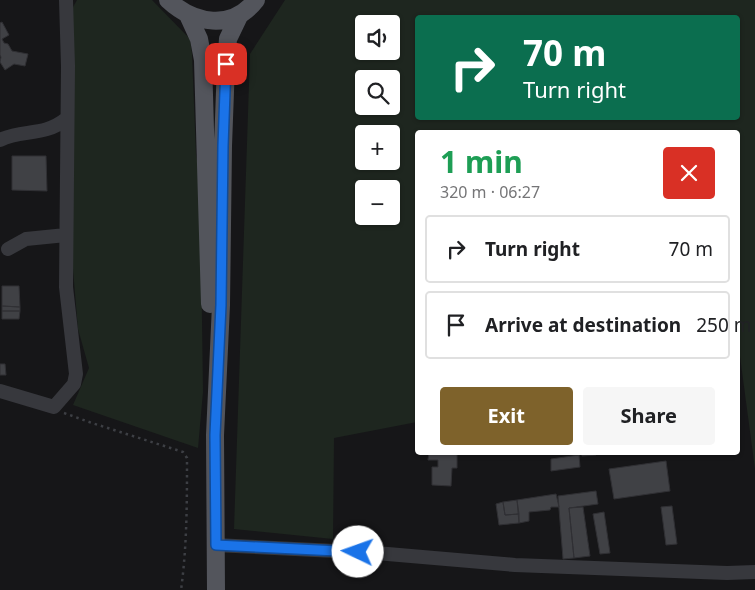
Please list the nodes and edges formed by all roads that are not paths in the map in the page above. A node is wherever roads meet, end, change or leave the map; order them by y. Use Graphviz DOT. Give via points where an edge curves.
graph roads {
  1 [pos="66,0"];
  2 [pos="168,0"];
  3 [pos="256,0"];
  4 [pos="240,14"];
  5 [pos="188,15"];
  6 [pos="66,119"];
  7 [pos="0,140"];
  8 [pos="66,235"];
  9 [pos="8,250"];
  10 [pos="0,391"];
  11 [pos="215,435"];
  12 [pos="216,545"];
  13 [pos="755,572"];
  14 [pos="216,590"];
  1 -- 6 [label="street"];
  2 -- 5 [label="main road"];
  3 -- 4 [label="main road"];
  4 -- 5 [label="main road" via="214,21"];
  4 -- 11 [label="main road" via="228,39 226,64"];
  5 -- 11 [label="main road" via="200,39 203,60"];
  6 -- 7 [label="street" via="44,130"];
  6 -- 8 [label="street"];
  8 -- 9 [label="street" via="26,239"];
  8 -- 10 [label="street" via="66,287 76,374 74,384 54,407"];
  11 -- 12 [label="main road"];
  12 -- 13 [label="street" via="376,553 515,565"];
  12 -- 14 [label="main road"];
}
